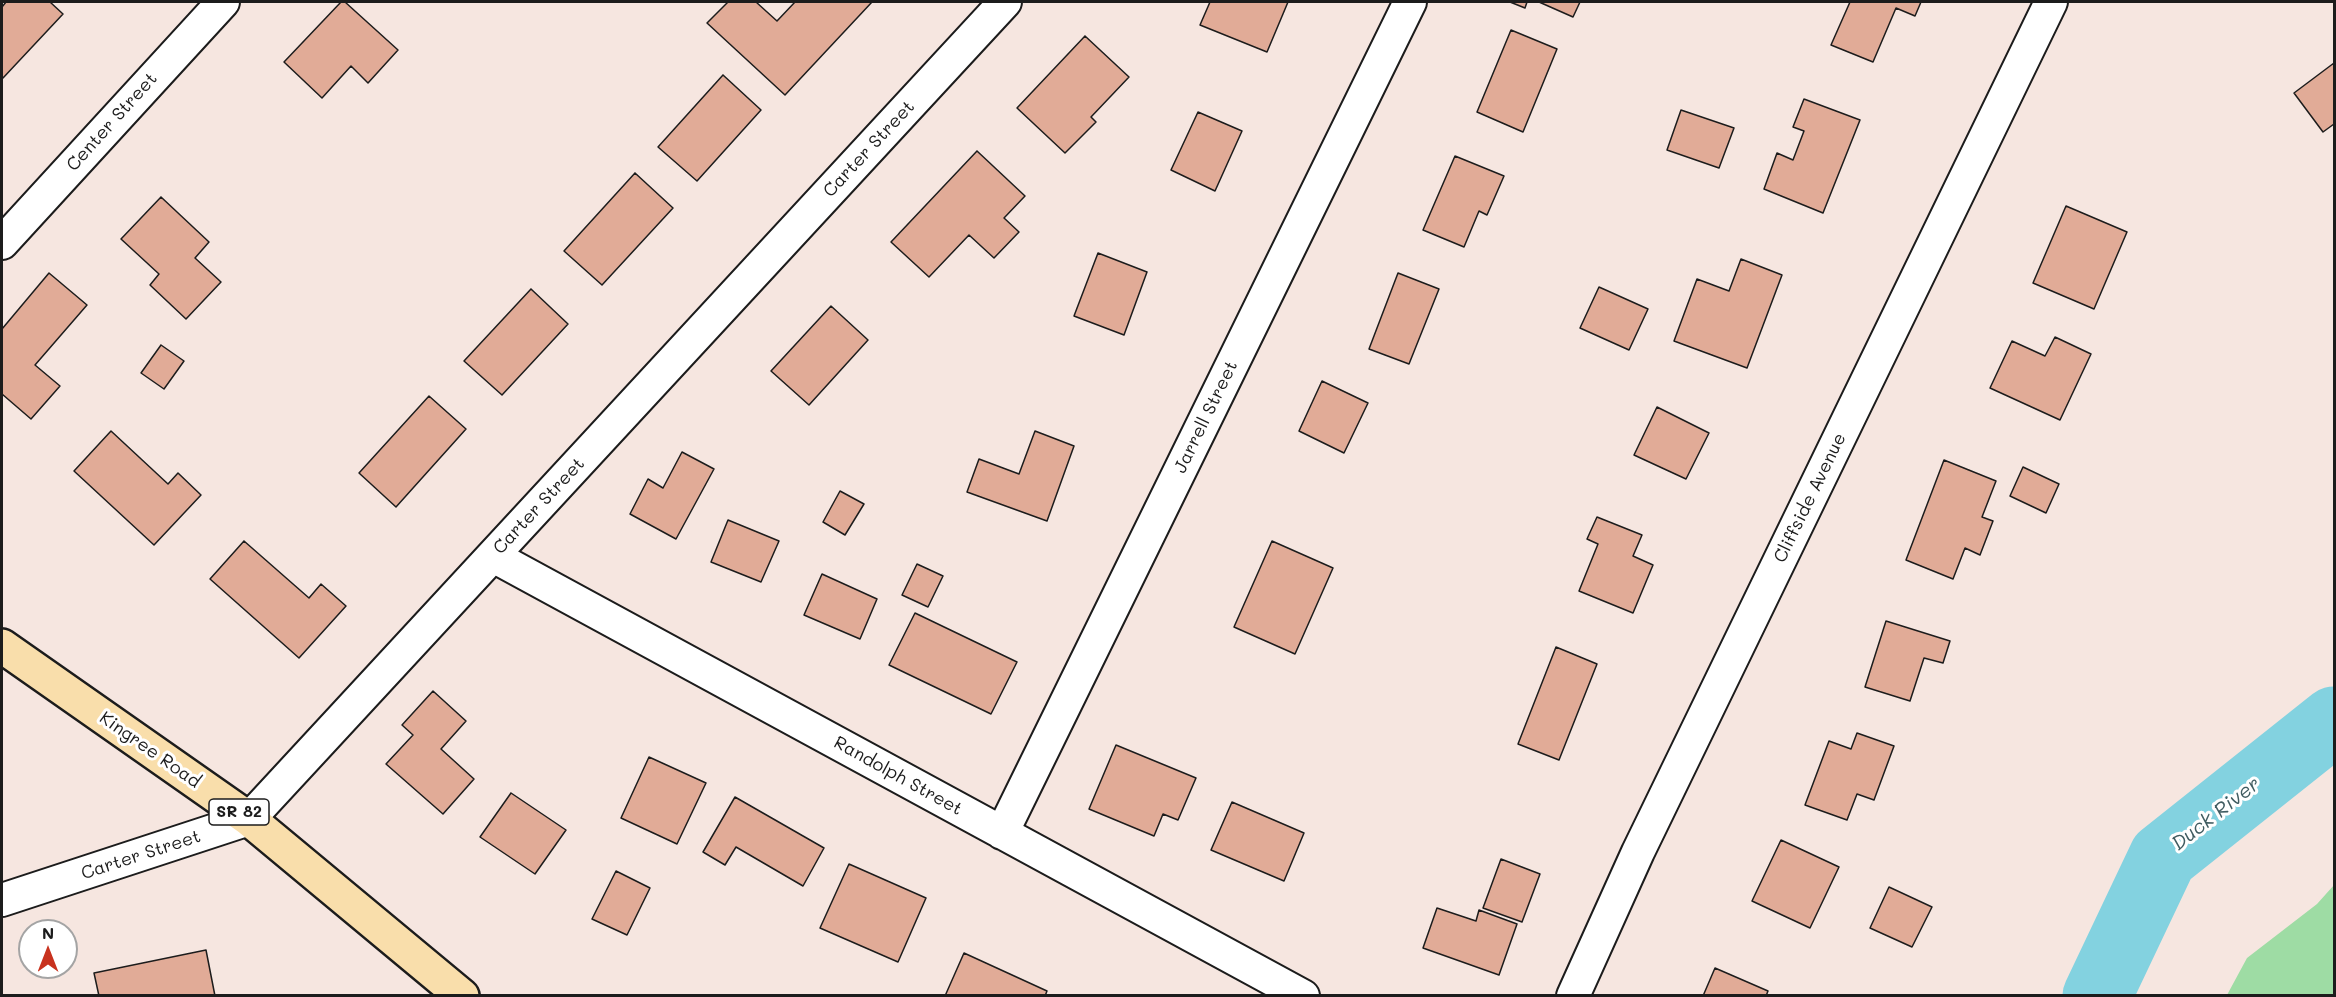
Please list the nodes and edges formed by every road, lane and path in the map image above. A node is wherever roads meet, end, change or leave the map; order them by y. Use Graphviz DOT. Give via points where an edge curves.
graph roads {
  1 [pos="223,2"];
  2 [pos="1005,2"];
  3 [pos="1410,2"];
  4 [pos="2050,2"];
  5 [pos="2,243"];
  6 [pos="493,556"];
  7 [pos="2,646"];
  8 [pos="249,819"];
  9 [pos="1002,833"];
  10 [pos="2,900"];
  11 [pos="462,996"];
  12 [pos="1303,996"];
  13 [pos="1573,996"];
  1 -- 5 [label="street, Center Street"];
  2 -- 6 [label="street, Carter Street"];
  3 -- 9 [label="street, Jarrell Street"];
  4 -- 13 [label="street, Cliffside Avenue" via="1644,841"];
  6 -- 8 [label="street, Carter Street"];
  6 -- 9 [label="street, Randolph Street"];
  7 -- 8 [label="main road, Kingree Road / SR 82"];
  8 -- 10 [label="street, Carter Street"];
  8 -- 11 [label="main road, Kingree Road / SR 82"];
  9 -- 12 [label="street, Randolph Street"];
}
